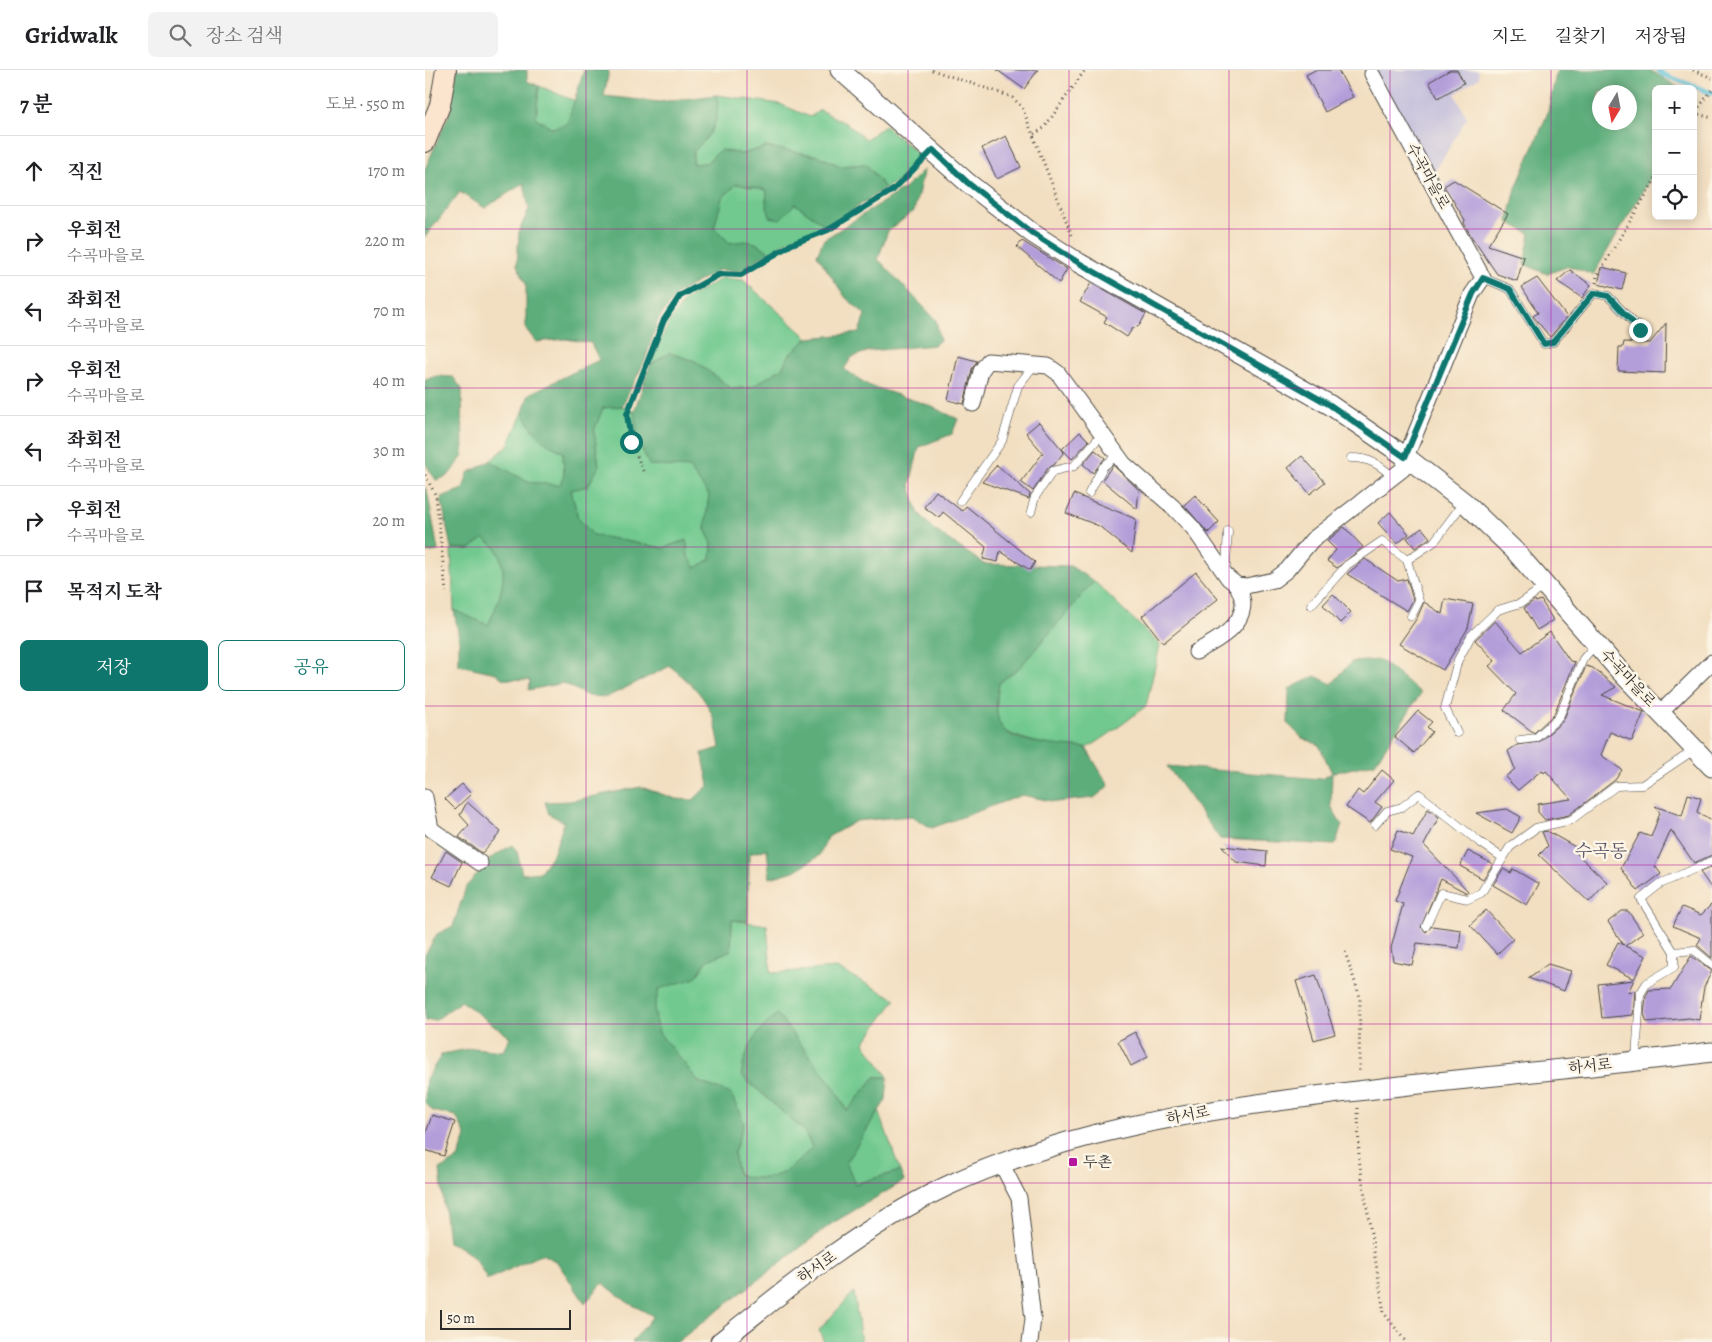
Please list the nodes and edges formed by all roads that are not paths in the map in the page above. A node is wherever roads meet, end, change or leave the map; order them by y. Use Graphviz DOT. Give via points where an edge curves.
graph roads {
  1 [pos="446,70"];
  2 [pos="840,70"];
  3 [pos="1372,74"];
  4 [pos="425,142"];
  5 [pos="1483,278"];
  6 [pos="1640,330"];
  7 [pos="1035,364"];
  8 [pos="973,404"];
  9 [pos="1102,434"];
  10 [pos="1117,455"];
  11 [pos="1405,457"];
  12 [pos="1351,458"];
  13 [pos="1393,477"];
  14 [pos="1089,493"];
  15 [pos="960,501"];
  16 [pos="1464,502"];
  17 [pos="1031,512"];
  18 [pos="1228,531"];
  19 [pos="1407,560"];
  20 [pos="1221,568"];
  21 [pos="1237,584"];
  22 [pos="1545,586"];
  23 [pos="1311,605"];
  24 [pos="1411,616"];
  25 [pos="1596,644"];
  26 [pos="1196,652"];
  27 [pos="1712,662"];
  28 [pos="1660,713"];
  29 [pos="1457,733"];
  30 [pos="1520,740"];
  31 [pos="1696,748"];
  32 [pos="1712,767"];
  33 [pos="425,797"];
  34 [pos="1375,824"];
  35 [pos="1503,858"];
  36 [pos="1712,861"];
  37 [pos="480,863"];
  38 [pos="1426,926"];
  39 [pos="1674,952"];
  40 [pos="1712,965"];
  41 [pos="1712,1052"];
  42 [pos="1635,1062"];
  43 [pos="1001,1163"];
  44 [pos="720,1342"];
  45 [pos="1030,1342"];
  1 -- 4 [label="main road" via="440,105"];
  2 -- 11 [label="street, 수곡마을로" via="968,183 1079,263 1330,405"];
  3 -- 5 [label="street, 수곡마을로"];
  5 -- 6 [label="lane" via="1510,289 1544,344 1553,342 1594,293 1608,296"];
  5 -- 11 [label="street" via="1473,294"];
  7 -- 8 [label="street" via="988,361 981,370"];
  7 -- 9 [label="street" via="1048,366 1058,373"];
  7 -- 15 [label="lane" via="1018,386 1002,441"];
  9 -- 10 [label="street"];
  9 -- 17 [label="lane" via="1074,466 1053,471 1035,497"];
  10 -- 14 [label="lane" via="1103,467"];
  10 -- 20 [label="street" via="1193,528"];
  11 -- 13 [label="street" via="1403,469"];
  11 -- 16 [label="street, 수곡마을로"];
  12 -- 13 [label="lane" via="1365,458 1382,466"];
  13 -- 21 [label="street" via="1311,540 1287,570 1274,580 1246,586"];
  16 -- 19 [label="lane" via="1434,542"];
  16 -- 22 [label="street, 수곡마을로" via="1515,551"];
  18 -- 20 [label="lane" via="1226,565"];
  19 -- 23 [label="lane" via="1383,541 1347,565"];
  19 -- 24 [label="lane" via="1419,601"];
  20 -- 21 [label="street"];
  21 -- 26 [label="street" via="1243,603 1237,623 1219,639"];
  22 -- 25 [label="street, 수곡마을로"];
  22 -- 29 [label="lane" via="1521,603 1498,610 1471,636 1458,660 1445,708"];
  25 -- 28 [label="street, 수곡마을로"];
  25 -- 30 [label="lane, 수곡마을로" via="1583,660 1559,717 1536,738"];
  27 -- 28 [label="street, 수곡마을로"];
  28 -- 31 [label="street, 수곡마을로"];
  31 -- 32 [label="street, 수곡마을로"];
  31 -- 35 [label="lane" via="1642,784 1616,786 1571,820 1536,828 1510,847"];
  33 -- 37 [label="street" via="431,829"];
  34 -- 35 [label="lane" via="1387,811 1402,807 1419,794"];
  35 -- 38 [label="lane" via="1481,893 1468,899 1441,893"];
  36 -- 39 [label="lane" via="1659,884 1641,899"];
  39 -- 40 [label="lane" via="1694,950"];
  39 -- 42 [label="lane" via="1674,968 1647,983 1640,994"];
  41 -- 42 [label="street, 하서로"];
  42 -- 43 [label="street, 하서로" via="1225,1107 1123,1127"];
  43 -- 44 [label="street, 하서로" via="946,1187 889,1218 790,1286"];
  43 -- 45 [label="street" via="1019,1198 1033,1319"];
}
